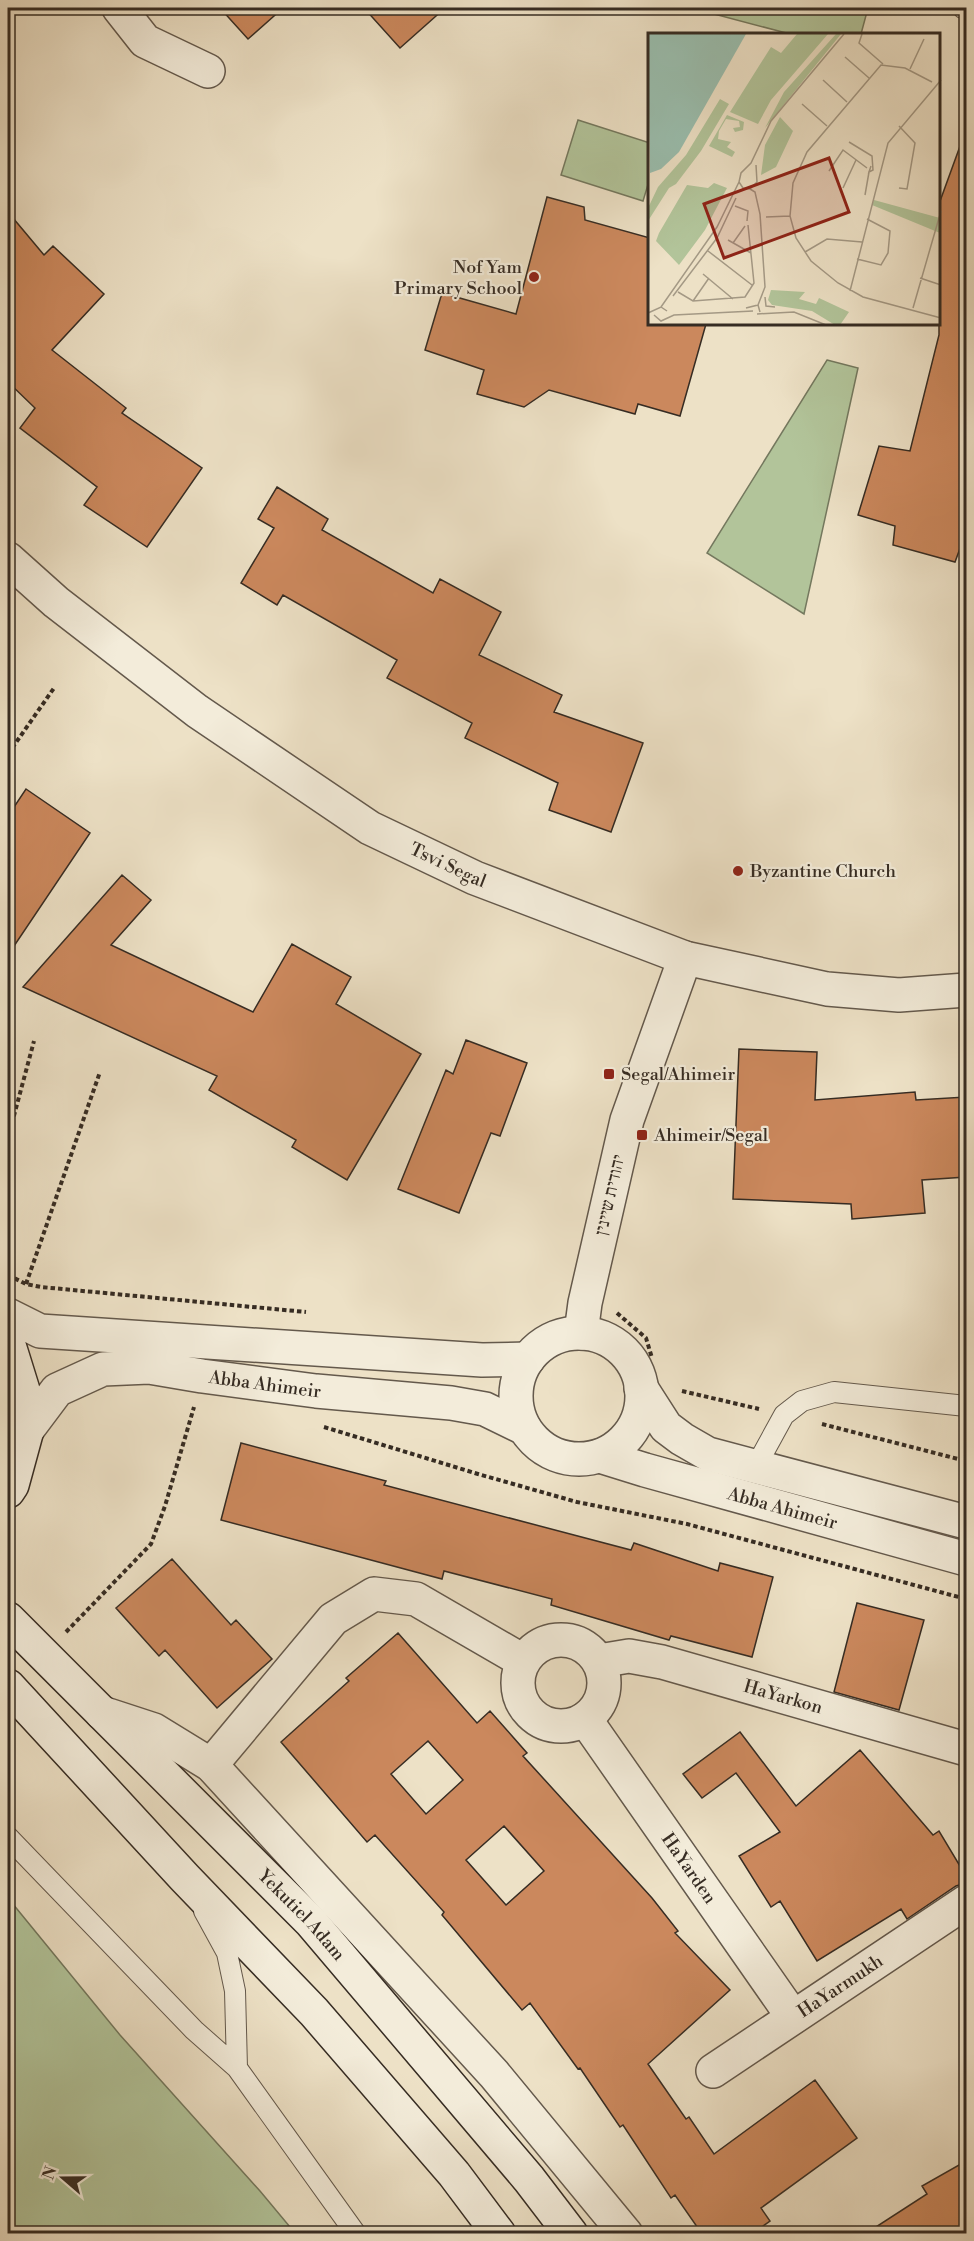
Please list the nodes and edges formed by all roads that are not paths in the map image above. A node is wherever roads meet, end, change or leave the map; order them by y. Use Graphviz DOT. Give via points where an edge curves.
graph roads {
  1 [pos="119,8"];
  2 [pos="208,71"];
  3 [pos="8,558"];
  4 [pos="685,958"];
  5 [pos="966,990"];
  6 [pos="8,1315"];
  7 [pos="580,1333"];
  8 [pos="8,1342"];
  9 [pos="528,1359"];
  10 [pos="648,1376"];
  11 [pos="966,1406"];
  12 [pos="524,1428"];
  13 [pos="27,1430"];
  14 [pos="600,1456"];
  15 [pos="755,1468"];
  16 [pos="8,1491"];
  17 [pos="966,1522"];
  18 [pos="966,1559"];
  19 [pos="8,1619"];
  20 [pos="523,1661"];
  21 [pos="599,1662"];
  22 [pos="8,1686"];
  23 [pos="102,1713"];
  24 [pos="585,1719"];
  25 [pos="966,1749"];
  26 [pos="211,1765"];
  27 [pos="8,1837"];
  28 [pos="185,1878"];
  29 [pos="966,1902"];
  30 [pos="793,2016"];
  31 [pos="237,2068"];
  32 [pos="713,2071"];
  33 [pos="356,2234"];
  34 [pos="499,2234"];
  35 [pos="570,2234"];
  36 [pos="626,2234"];
  1 -- 2 [label="street" via="146,41"];
  3 -- 4 [label="street, Tsvi Segal" via="56,602 197,711 370,828 475,878"];
  4 -- 5 [label="street, Tsvi Segal" via="827,989 899,995"];
  4 -- 7 [label="street, יהודית שיינין" via="627,1120"];
  6 -- 9 [label="street, Abba Ahimeir" via="40,1331"];
  7 -- 9 [label="street" via="554,1338"];
  7 -- 10 [label="street" via="600,1336 618,1347"];
  8 -- 13 [label="street" via="26,1400"];
  9 -- 12 [label="street" via="519,1376 516,1396"];
  10 -- 14 [label="street" via="632,1430 622,1443"];
  10 -- 15 [label="street, Abba Ahimeir" via="666,1427 708,1454"];
  11 -- 15 [label="lane, Abba Ahimeir" via="834,1392 802,1401 784,1415"];
  12 -- 13 [label="street, Abba Ahimeir" via="485,1410 451,1402 362,1396 149,1367 103,1369 57,1390"];
  12 -- 14 [label="street" via="545,1450 565,1458"];
  13 -- 16 [label="street"];
  14 -- 18 [label="street, Abba Ahimeir"];
  15 -- 17 [label="street, Abba Ahimeir"];
  19 -- 23 [label="street, Yekutiel Adam"];
  20 -- 21 [label="street" via="542,1643 568,1639 591,1651"];
  20 -- 24 [label="street" via="518,1673 520,1698 526,1710 547,1725 560,1727"];
  20 -- 26 [label="street" via="416,1599 374,1594 333,1619"];
  21 -- 24 [label="street" via="604,1674 601,1700"];
  21 -- 25 [label="street, HaYarkon" via="629,1656 662,1662"];
  22 -- 28 [label="street"];
  23 -- 26 [label="street" via="154,1730"];
  23 -- 35 [label="street, Yekutiel Adam" via="311,1922 529,2179"];
  24 -- 30 [label="street, HaYarden"];
  26 -- 36 [label="street" via="494,2074"];
  27 -- 31 [label="lane" via="194,2030"];
  28 -- 31 [label="lane" via="227,1953 236,1991"];
  28 -- 34 [label="street" via="314,2012 453,2174"];
  29 -- 30 [label="street, HaYarmukh"];
  30 -- 32 [label="street, HaYarmukh"];
  31 -- 33 [label="lane"];
}
